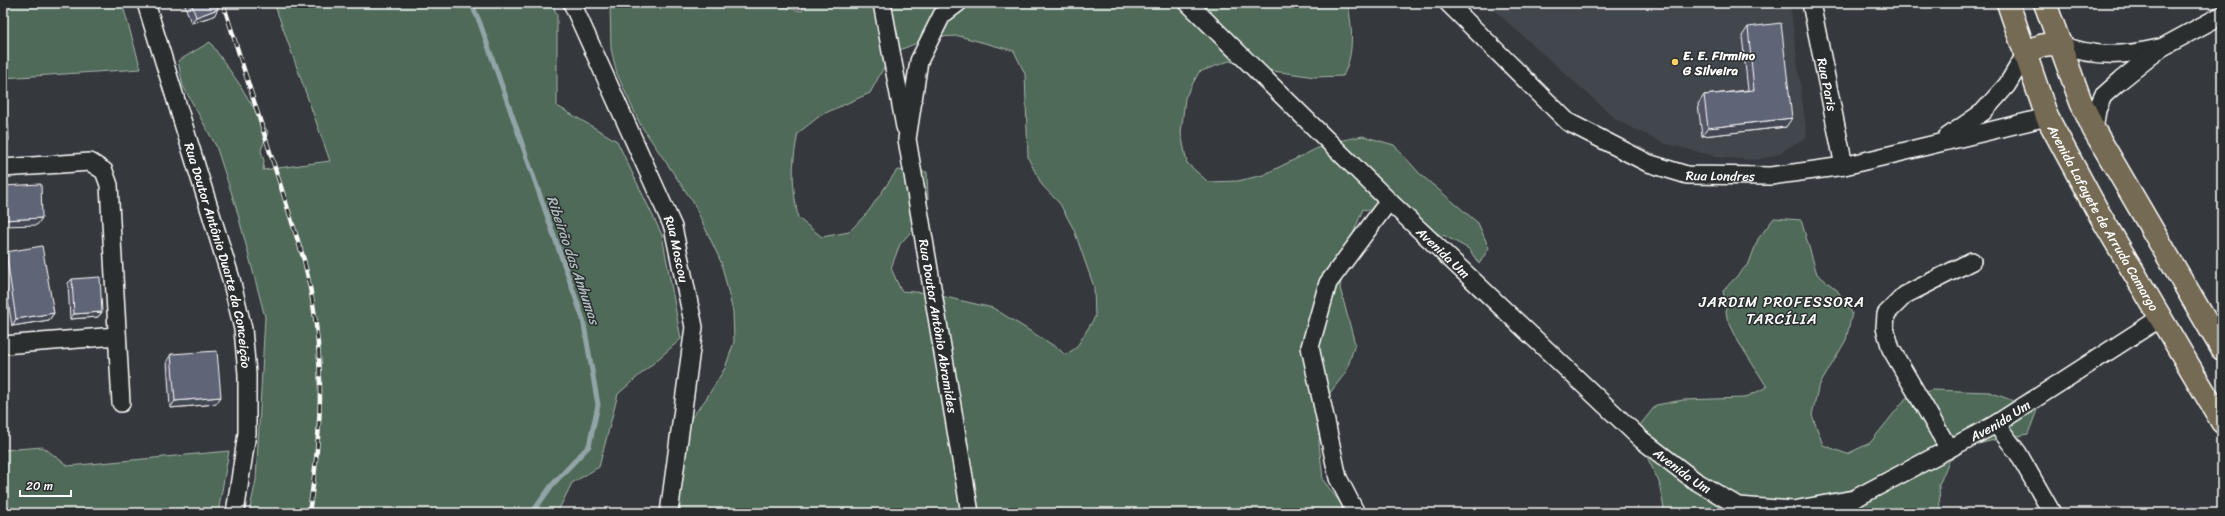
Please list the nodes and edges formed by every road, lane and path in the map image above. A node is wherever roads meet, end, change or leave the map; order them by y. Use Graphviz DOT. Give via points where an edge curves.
graph roads {
  1 [pos="146,3"];
  2 [pos="572,3"];
  3 [pos="882,3"];
  4 [pos="958,3"];
  5 [pos="1188,3"];
  6 [pos="1448,3"];
  7 [pos="1811,3"];
  8 [pos="2008,3"];
  9 [pos="2045,3"];
  10 [pos="942,9"];
  11 [pos="2222,15"];
  12 [pos="2062,45"];
  13 [pos="2161,48"];
  14 [pos="2025,55"];
  15 [pos="2047,117"];
  16 [pos="2094,130"];
  17 [pos="907,140"];
  18 [pos="1938,143"];
  19 [pos="2067,154"];
  20 [pos="1844,166"];
  21 [pos="3,168"];
  22 [pos="1389,201"];
  23 [pos="1972,261"];
  24 [pos="2160,318"];
  25 [pos="118,336"];
  26 [pos="3,345"];
  27 [pos="2222,349"];
  28 [pos="121,403"];
  29 [pos="2222,422"];
  30 [pos="1996,424"];
  31 [pos="1948,449"];
  32 [pos="235,513"];
  33 [pos="668,513"];
  34 [pos="970,513"];
  35 [pos="1356,513"];
  36 [pos="2052,513"];
  1 -- 32 [label="street, Rua Doutor Antônio Duarte da Conceição" via="231,279 243,329 247,374 247,433"];
  2 -- 33 [label="street, Rua Moscou" via="673,227 694,327"];
  3 -- 17 [label="street, Rua Doutor Antônio Abramides"];
  4 -- 10 [label="street, Rua Doutor Antônio Abramides"];
  5 -- 22 [label="street, Avenida Um"];
  6 -- 20 [label="street, Rua Londres" via="1568,122 1648,163 1687,175 1771,176"];
  7 -- 20 [label="street, Rua Paris"];
  8 -- 14 [label="main road, Avenida Lafayete de Arruda Camargo"];
  9 -- 12 [label="main road"];
  10 -- 17 [label="street, Rua Doutor Antônio Abramides" via="919,61"];
  11 -- 13 [label="street"];
  12 -- 13 [label="street" via="2081,53 2100,56"];
  12 -- 14 [label="main road" via="2046,43 2036,46"];
  12 -- 16 [label="main road" via="2081,102"];
  13 -- 16 [label="street" via="2103,96 2097,110"];
  14 -- 15 [label="main road, Avenida Lafayete de Arruda Camargo"];
  14 -- 18 [label="street" via="2007,86 1983,112"];
  15 -- 18 [label="street, Rua Londres"];
  15 -- 19 [label="main road, Avenida Lafayete de Arruda Camargo"];
  16 -- 19 [label="main road" via="2090,145"];
  16 -- 27 [label="main road"];
  17 -- 34 [label="street, Rua Doutor Antônio Abramides"];
  18 -- 20 [label="street, Rua Londres"];
  19 -- 24 [label="main road, Avenida Lafayete de Arruda Camargo"];
  21 -- 25 [label="street" via="90,162 104,170 109,185"];
  22 -- 31 [label="street, Avenida Um" via="1642,440 1694,480 1738,506 1793,510 1854,499"];
  22 -- 35 [label="street" via="1328,283 1310,347 1338,478"];
  23 -- 31 [label="street" via="1905,295 1886,314 1885,328 1891,349"];
  24 -- 29 [label="main road, Avenida Lafayete de Arruda Camargo"];
  24 -- 30 [label="street, Avenida Um"];
  25 -- 26 [label="street"];
  25 -- 28 [label="street"];
  30 -- 31 [label="street, Avenida Um"];
  30 -- 36 [label="street" via="2018,453"];
}
